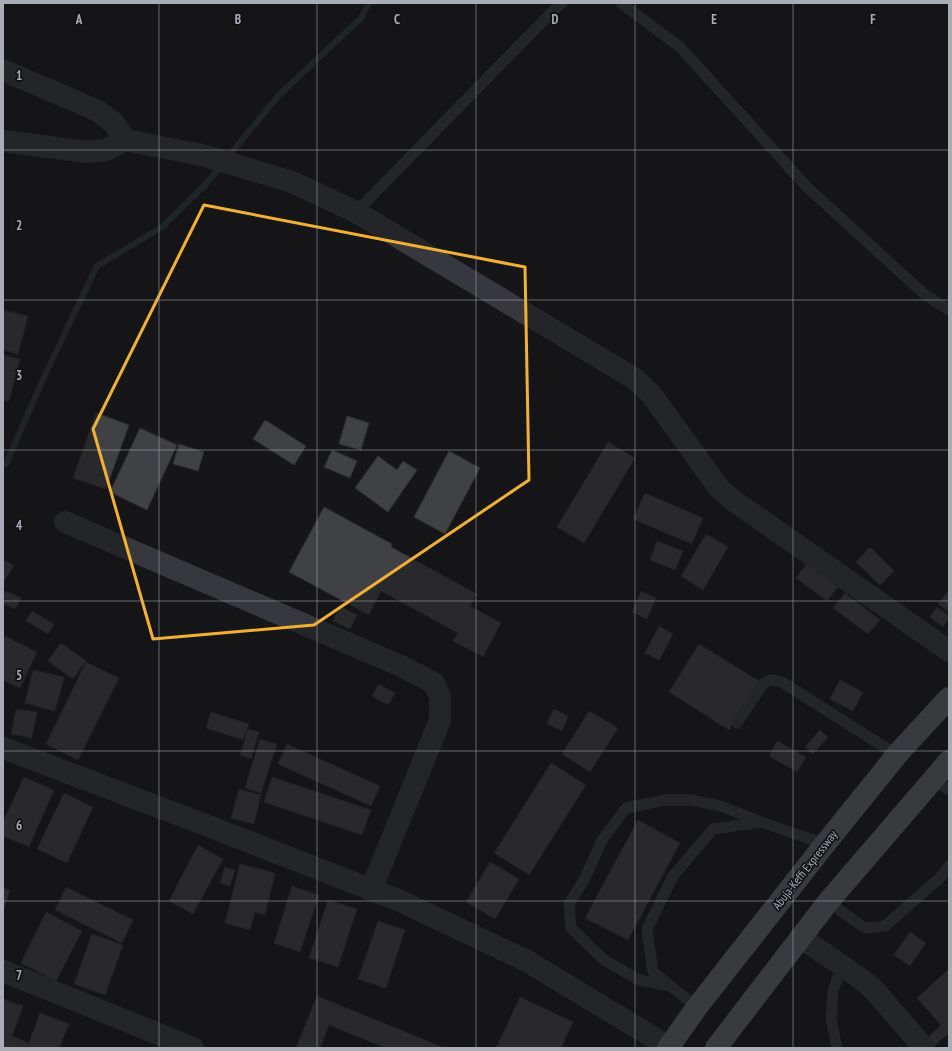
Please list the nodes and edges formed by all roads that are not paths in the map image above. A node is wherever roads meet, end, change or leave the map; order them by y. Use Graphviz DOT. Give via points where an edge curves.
graph roads {
  1 [pos="562,3"];
  2 [pos="621,3"];
  3 [pos="3,70"];
  4 [pos="125,140"];
  5 [pos="3,141"];
  6 [pos="356,212"];
  7 [pos="949,310"];
  8 [pos="65,522"];
  9 [pos="949,651"];
  10 [pos="949,698"];
  11 [pos="738,723"];
  12 [pos="3,748"];
  13 [pos="897,755"];
  14 [pos="949,761"];
  15 [pos="941,784"];
  16 [pos="761,822"];
  17 [pos="825,844"];
  18 [pos="949,866"];
  19 [pos="371,890"];
  20 [pos="828,902"];
  21 [pos="800,937"];
  22 [pos="842,966"];
  23 [pos="3,971"];
  24 [pos="671,986"];
  25 [pos="697,1007"];
  26 [pos="193,1048"];
  27 [pos="668,1048"];
  28 [pos="716,1048"];
  29 [pos="838,1048"];
  30 [pos="924,1048"];
  1 -- 6 [label="lane"];
  2 -- 7 [label="lane" via="680,47 807,186 924,294"];
  3 -- 4 [label="street" via="98,111 114,123"];
  4 -- 5 [label="street" via="106,150 87,152"];
  4 -- 6 [label="street" via="202,155 292,182"];
  6 -- 9 [label="street" via="635,379 650,394 719,488 734,501"];
  8 -- 19 [label="street" via="401,666 434,683 440,698 440,720"];
  10 -- 13 [label="highway, Abuja-Keffi Expressway"];
  11 -- 13 [label="lane" via="763,684 771,680 782,682"];
  12 -- 19 [label="street"];
  13 -- 17 [label="highway, Abuja-Keffi Expressway"];
  14 -- 15 [label="highway"];
  15 -- 20 [label="highway"];
  16 -- 17 [label="lane"];
  16 -- 24 [label="lane" via="713,829 673,876 647,929 653,972"];
  16 -- 24 [label="lane" via="721,806 690,800 665,800 626,808 602,840 570,904 570,928 604,960 638,980"];
  17 -- 25 [label="highway, Abuja-Keffi Expressway"];
  18 -- 20 [label="lane" via="942,876 886,926 866,928"];
  19 -- 27 [label="street" via="398,900 527,961"];
  20 -- 21 [label="highway"];
  21 -- 22 [label="street"];
  21 -- 28 [label="highway"];
  22 -- 29 [label="lane" via="833,991 831,1019"];
  22 -- 30 [label="street" via="875,991"];
  23 -- 26 [label="street"];
  24 -- 25 [label="lane"];
  25 -- 27 [label="highway, Abuja-Keffi Expressway"];
}
